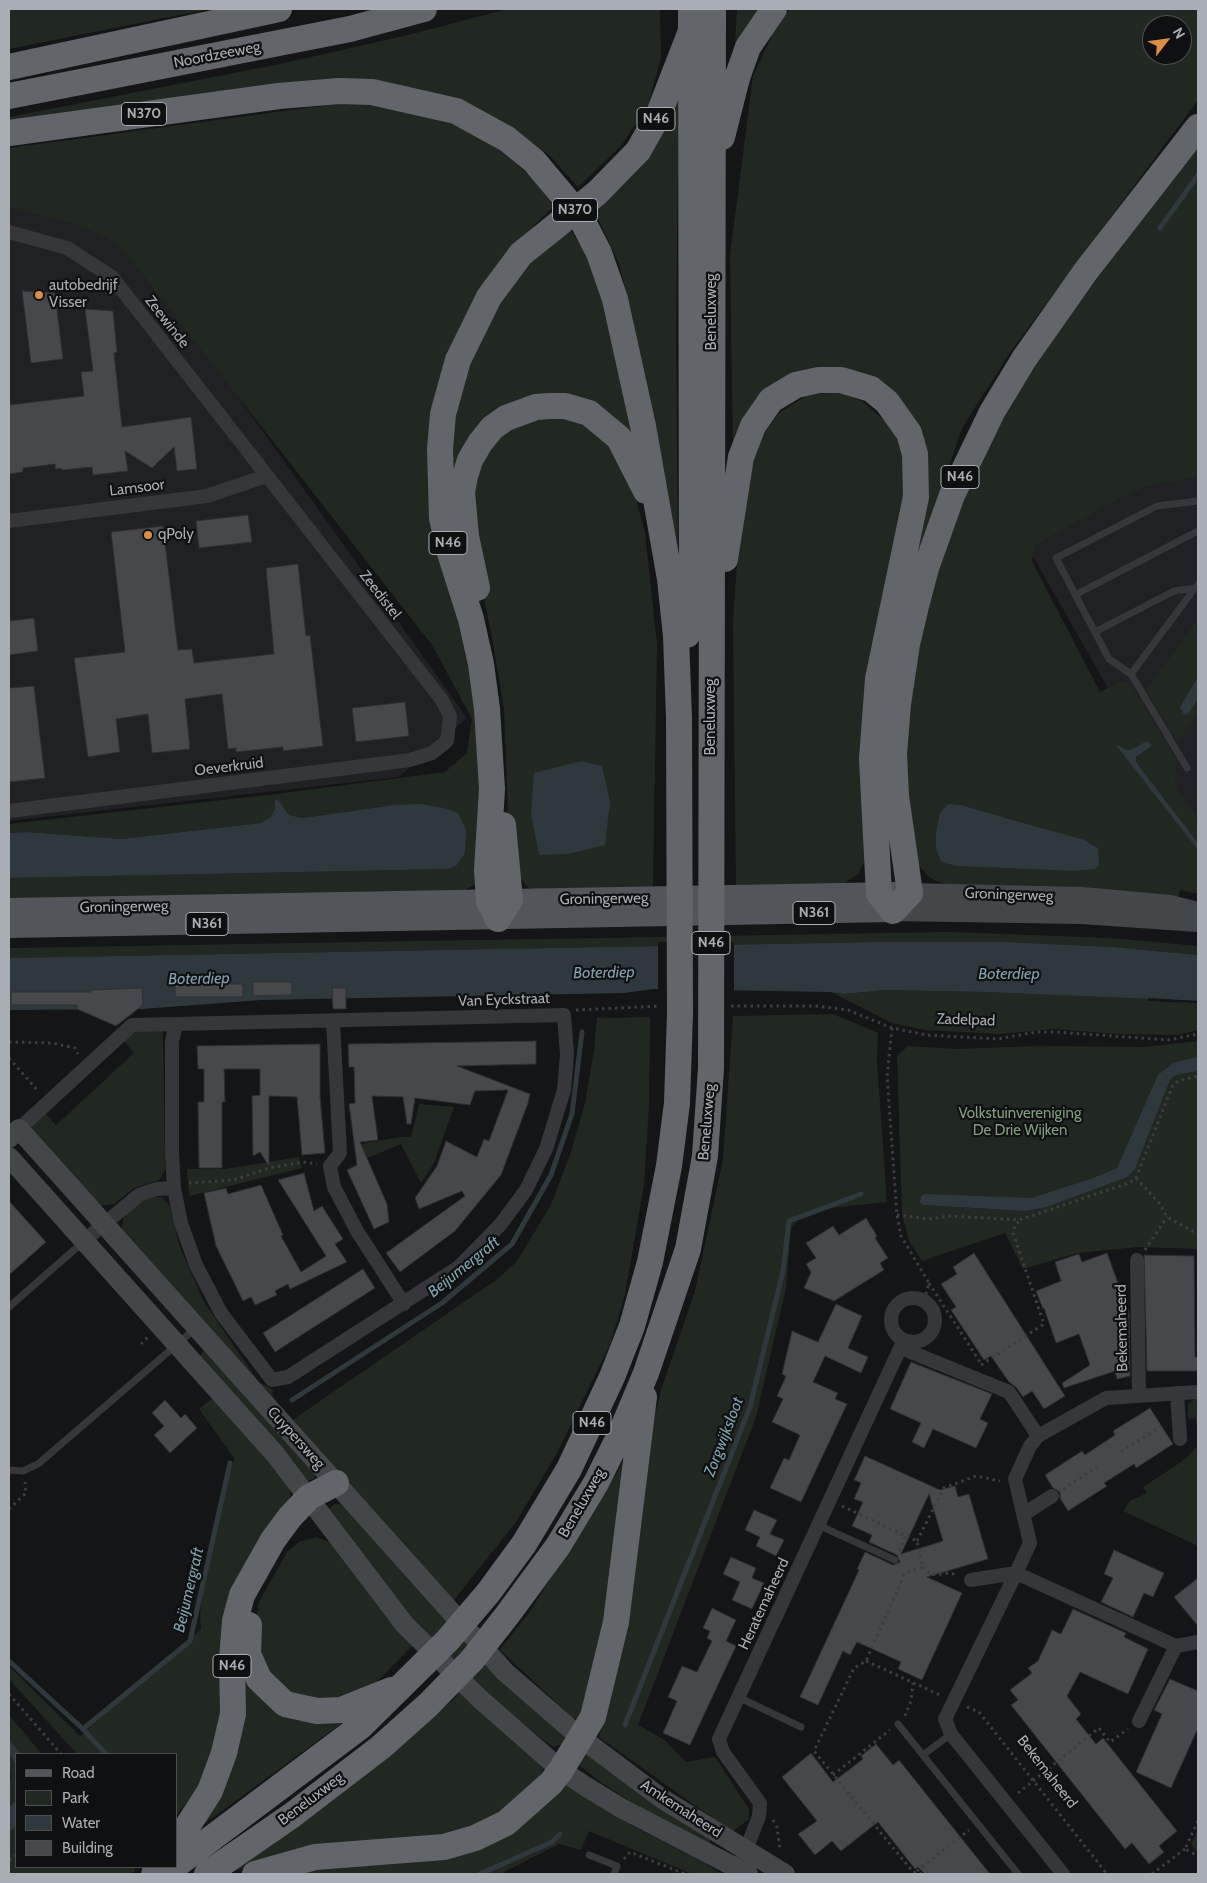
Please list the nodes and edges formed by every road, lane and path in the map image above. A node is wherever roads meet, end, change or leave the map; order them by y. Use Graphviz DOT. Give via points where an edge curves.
graph roads {
  1 [pos="279,9"];
  2 [pos="424,9"];
  3 [pos="712,9"];
  4 [pos="774,9"];
  5 [pos="691,20"];
  6 [pos="9,67"];
  7 [pos="9,96"];
  8 [pos="1198,126"];
  9 [pos="9,133"];
  10 [pos="712,184"];
  11 [pos="9,232"];
  12 [pos="266,476"];
  13 [pos="1198,501"];
  14 [pos="9,521"];
  15 [pos="1198,531"];
  16 [pos="662,534"];
  17 [pos="1197,586"];
  18 [pos="1075,595"];
  19 [pos="1095,632"];
  20 [pos="711,644"];
  21 [pos="1131,674"];
  22 [pos="679,718"];
  23 [pos="447,741"];
  24 [pos="1187,768"];
  25 [pos="9,811"];
  26 [pos="894,899"];
  27 [pos="943,902"];
  28 [pos="499,906"];
  29 [pos="9,909"];
  30 [pos="1198,912"];
  31 [pos="1198,922"];
  32 [pos="9,927"];
  33 [pos="653,1006"];
  34 [pos="724,1009"];
  35 [pos="564,1015"];
  36 [pos="333,1022"];
  37 [pos="176,1025"];
  38 [pos="892,1028"];
  39 [pos="1198,1034"];
  40 [pos="9,1042"];
  41 [pos="9,1058"];
  42 [pos="84,1068"];
  43 [pos="1198,1076"];
  44 [pos="48,1102"];
  45 [pos="14,1133"];
  46 [pos="9,1157"];
  47 [pos="330,1166"];
  48 [pos="1136,1178"];
  49 [pos="174,1186"];
  50 [pos="897,1215"];
  51 [pos="1167,1217"];
  52 [pos="1020,1220"];
  53 [pos="105,1223"];
  54 [pos="1198,1234"];
  55 [pos="85,1240"];
  56 [pos="1137,1260"];
  57 [pos="929,1282"];
  58 [pos="924,1300"];
  59 [pos="404,1304"];
  60 [pos="9,1307"];
  61 [pos="198,1326"];
  62 [pos="178,1344"];
  63 [pos="902,1345"];
  64 [pos="981,1365"];
  65 [pos="988,1368"];
  66 [pos="646,1373"];
  67 [pos="1198,1392"];
  68 [pos="1177,1393"];
  69 [pos="1139,1395"];
  70 [pos="1178,1415"];
  71 [pos="1038,1436"];
  72 [pos="1180,1439"];
  73 [pos="1121,1452"];
  74 [pos="1097,1467"];
  75 [pos="9,1470"];
  76 [pos="23,1471"];
  77 [pos="336,1482"];
  78 [pos="1017,1488"];
  79 [pos="1052,1496"];
  80 [pos="830,1500"];
  81 [pos="314,1504"];
  82 [pos="9,1507"];
  83 [pos="1024,1514"];
  84 [pos="818,1525"];
  85 [pos="916,1540"];
  86 [pos="895,1560"];
  87 [pos="923,1567"];
  88 [pos="1016,1572"];
  89 [pos="971,1580"];
  90 [pos="1198,1642"];
  91 [pos="1176,1646"];
  92 [pos="866,1661"];
  93 [pos="913,1683"];
  94 [pos="406,1684"];
  95 [pos="9,1694"];
  96 [pos="738,1697"];
  97 [pos="953,1701"];
  98 [pos="1139,1721"];
  99 [pos="898,1724"];
  100 [pos="801,1728"];
  101 [pos="951,1734"];
  102 [pos="581,1738"];
  103 [pos="60,1753"];
  104 [pos="923,1755"];
  105 [pos="561,1770"];
  106 [pos="834,1775"];
  107 [pos="1033,1781"];
  108 [pos="1006,1803"];
  109 [pos="1198,1821"];
  110 [pos="978,1824"];
  111 [pos="178,1841"];
  112 [pos="1185,1849"];
  113 [pos="746,1850"];
  114 [pos="589,1855"];
  115 [pos="1198,1856"];
  116 [pos="178,1864"];
  117 [pos="617,1866"];
  118 [pos="917,1871"];
  119 [pos="741,1873"];
  120 [pos="207,1874"];
  121 [pos="255,1874"];
  122 [pos="614,1874"];
  123 [pos="685,1874"];
  124 [pos="785,1874"];
  125 [pos="922,1874"];
  126 [pos="1018,1874"];
  127 [pos="1062,1874"];
  128 [pos="1107,1874"];
  129 [pos="1152,1874"];
  1 -- 6 [label="highway, Noordzeeweg"];
  2 -- 7 [label="highway, Noordzeeweg" via="350,29"];
  3 -- 10 [label="highway, N46"];
  4 -- 10 [label="highway, N46" via="748,47 737,78"];
  5 -- 22 [label="highway, N46" via="692,581"];
  5 -- 28 [label="highway, N46" via="658,116 638,151 597,193 521,254 489,297 458,360 443,414 440,449 442,518 481,664 492,789 487,870"];
  8 -- 26 [label="highway, N46" via="1086,271 1024,359 992,412 952,495 916,606 898,704 894,754"];
  9 -- 16 [label="highway, N370" via="279,96 339,91 402,97 456,111 507,139 540,167 580,216 600,253 631,366"];
  10 -- 20 [label="highway, Beneluxweg / N46"];
  11 -- 12 [label="street, Zeewinde" via="67,248 112,277"];
  12 -- 14 [label="street, Lamsoor" via="207,496"];
  12 -- 23 [label="street, Zeedistel" via="442,700 450,716"];
  13 -- 18 [label="lane" via="1157,506 1056,558"];
  15 -- 18 [label="lane"];
  16 -- 22 [label="highway, N46" via="676,636"];
  16 -- 28 [label="highway, N46" via="619,438 589,413 564,406 521,411 492,428 470,460 465,476 463,509 466,536 492,657 503,757"];
  17 -- 19 [label="lane" via="1174,591"];
  17 -- 21 [label="lane"];
  18 -- 19 [label="lane"];
  19 -- 21 [label="lane" via="1109,659"];
  20 -- 26 [label="highway, N46" via="741,457 753,426 772,400 796,385 841,380 871,389 887,402 909,432 915,454 916,497 878,679 872,759"];
  20 -- 34 [label="highway, Beneluxweg / N46" via="711,873"];
  21 -- 24 [label="lane"];
  22 -- 94 [label="highway, Beneluxweg / N46" via="680,1013 676,1103 669,1166 650,1262 632,1326 598,1410 569,1469 524,1544 488,1593"];
  23 -- 25 [label="street, Oeverkruid" via="432,753 410,760"];
  26 -- 27 [label="street, Groningerweg / N361"];
  26 -- 28 [label="main road, Groningerweg / N361"];
  27 -- 30 [label="street, Groningerweg" via="1082,898 1170,905"];
  27 -- 31 [label="street, Groningerweg"];
  28 -- 29 [label="main road, Groningerweg / N361"];
  28 -- 32 [label="main road, Groningerweg / N361"];
  33 -- 35 [label="path" via="573,1010"];
  34 -- 38 [label="path, Zadelpad" via="816,1006 848,1010"];
  34 -- 66 [label="highway, Beneluxweg / N46" via="711,1068 704,1166 688,1249"];
  35 -- 36 [label="street, Van Eyckstraat"];
  35 -- 59 [label="street, Van Eyckstraat" via="567,1054 564,1090 546,1149 526,1190 500,1225 459,1267"];
  36 -- 37 [label="street, Van Eyckstraat"];
  36 -- 47 [label="street" via="340,1153"];
  37 -- 42 [label="street" via="132,1025"];
  37 -- 49 [label="street, Van Eyckstraat" via="172,1041"];
  38 -- 39 [label="path, Zadelpad" via="927,1035 998,1039 1046,1032 1170,1040"];
  38 -- 50 [label="path" via="887,1076"];
  40 -- 42 [label="path" via="52,1043 75,1048"];
  41 -- 44 [label="path"];
  42 -- 44 [label="street"];
  43 -- 48 [label="path" via="1178,1081 1172,1087"];
  44 -- 45 [label="street"];
  45 -- 53 [label="street, Cuypersweg"];
  46 -- 55 [label="street, Cuypersweg"];
  47 -- 49 [label="path" via="303,1162 268,1168 233,1180"];
  47 -- 59 [label="street" via="334,1187 357,1231"];
  48 -- 51 [label="path" via="1160,1204"];
  48 -- 52 [label="path" via="1105,1192"];
  49 -- 53 [label="street" via="139,1195"];
  49 -- 59 [label="street, Van Eyckstraat" via="181,1223 196,1265 221,1313 272,1380 288,1377"];
  50 -- 52 [label="path" via="929,1219 949,1216"];
  50 -- 57 [label="path" via="900,1236"];
  51 -- 54 [label="path"];
  51 -- 56 [label="path"];
  52 -- 64 [label="path" via="1013,1234 1044,1324"];
  53 -- 55 [label="street"];
  53 -- 61 [label="street, Cuypersweg"];
  55 -- 60 [label="lane"];
  55 -- 62 [label="street, Cuypersweg"];
  56 -- 69 [label="street, Bekemaheerd"];
  57 -- 58 [label="path"];
  57 -- 64 [label="path"];
  58 -- 63 [label="street" via="935,1317 935,1328 928,1338"];
  58 -- 63 [label="street" via="911,1298 900,1301 890,1315 891,1325"];
  61 -- 62 [label="lane"];
  61 -- 77 [label="street, Cuypersweg"];
  62 -- 76 [label="lane" via="38,1464"];
  62 -- 81 [label="street, Cuypersweg" via="275,1454"];
  63 -- 71 [label="street" via="1009,1392"];
  63 -- 80 [label="street, Heratemaheerd"];
  64 -- 65 [label="path"];
  66 -- 102 [label="highway, N46" via="616,1622 592,1717"];
  66 -- 120 [label="highway, Beneluxweg / N46" via="596,1483 558,1546 472,1660 381,1747 291,1816"];
  67 -- 68 [label="street"];
  68 -- 69 [label="street"];
  68 -- 70 [label="street"];
  69 -- 71 [label="street" via="1106,1398"];
  70 -- 72 [label="street"];
  70 -- 73 [label="path"];
  71 -- 78 [label="street" via="1015,1479"];
  74 -- 79 [label="path"];
  75 -- 76 [label="lane"];
  76 -- 82 [label="path" via="26,1493"];
  77 -- 81 [label="highway, N46"];
  77 -- 102 [label="street, Cuypersweg" via="505,1672"];
  78 -- 83 [label="street"];
  78 -- 85 [label="path" via="989,1477 976,1476 944,1488"];
  79 -- 83 [label="street"];
  80 -- 84 [label="street, Heratemaheerd"];
  80 -- 85 [label="path"];
  81 -- 94 [label="highway, N46" via="280,1553 254,1602 247,1633 248,1654 259,1680 286,1704 317,1711 342,1710"];
  81 -- 105 [label="street, Cuypersweg" via="405,1625 480,1699"];
  81 -- 111 [label="highway, N46" via="273,1540 242,1595 235,1621 232,1659 233,1714 224,1753 210,1791"];
  83 -- 88 [label="street" via="1030,1543"];
  84 -- 86 [label="lane"];
  84 -- 96 [label="street, Heratemaheerd"];
  85 -- 87 [label="path"];
  87 -- 89 [label="path" via="931,1575 951,1573"];
  87 -- 92 [label="path" via="904,1573"];
  88 -- 89 [label="street"];
  88 -- 91 [label="street"];
  88 -- 97 [label="street"];
  90 -- 91 [label="street"];
  91 -- 98 [label="street"];
  92 -- 93 [label="path, Bekemaheerd"];
  92 -- 106 [label="path" via="854,1668 814,1751"];
  93 -- 97 [label="path, Bekemaheerd"];
  93 -- 99 [label="path" via="912,1701"];
  94 -- 116 [label="highway, Beneluxweg / N46" via="360,1726"];
  95 -- 103 [label="path"];
  96 -- 100 [label="lane"];
  96 -- 113 [label="street, Heratemaheerd" via="719,1739 723,1752 760,1804 759,1816"];
  97 -- 101 [label="street" via="945,1720"];
  97 -- 107 [label="path, Bekemaheerd" via="979,1712"];
  98 -- 107 [label="path" via="1110,1742 1099,1728"];
  99 -- 104 [label="lane"];
  99 -- 106 [label="path"];
  101 -- 104 [label="lane"];
  101 -- 108 [label="street"];
  102 -- 105 [label="highway, N46"];
  102 -- 113 [label="street, Amkemaheerd" via="661,1798"];
  104 -- 110 [label="lane"];
  105 -- 119 [label="street, Amkemaheerd" via="621,1808"];
  105 -- 121 [label="highway, N46" via="506,1823 475,1838 444,1847 316,1857"];
  106 -- 118 [label="path" via="913,1872"];
  107 -- 108 [label="path"];
  107 -- 128 [label="path, Bekemaheerd"];
  108 -- 127 [label="street"];
  109 -- 112 [label="path"];
  110 -- 118 [label="path"];
  110 -- 126 [label="lane"];
  112 -- 115 [label="path"];
  112 -- 129 [label="path"];
  113 -- 119 [label="street"];
  113 -- 124 [label="street, Amkemaheerd"];
  114 -- 117 [label="lane"];
  117 -- 122 [label="lane"];
  117 -- 123 [label="path" via="630,1852"];
  118 -- 125 [label="path"];
}
